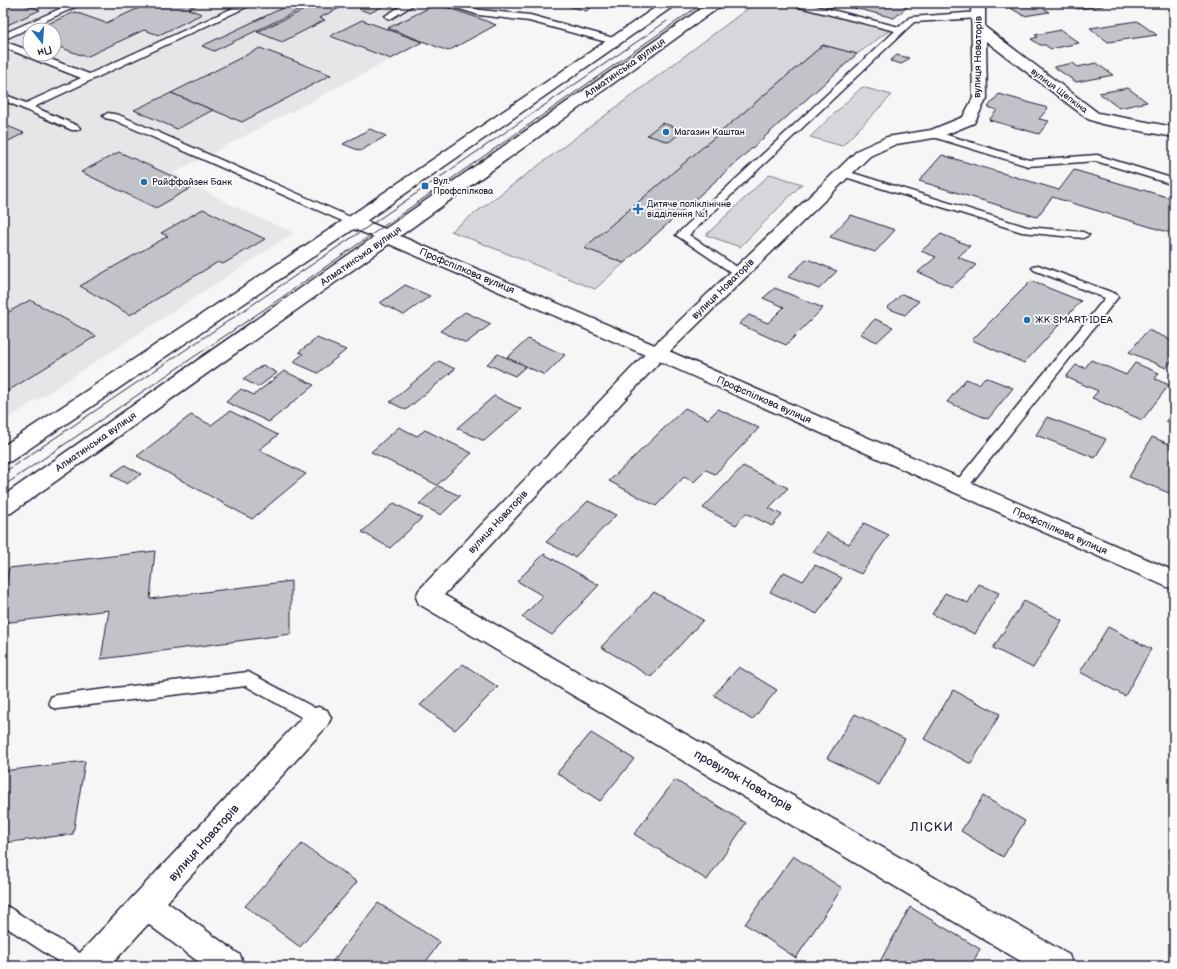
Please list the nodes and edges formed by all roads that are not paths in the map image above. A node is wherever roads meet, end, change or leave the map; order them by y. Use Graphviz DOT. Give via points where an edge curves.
graph roads {
  1 [pos="80,3"];
  2 [pos="251,3"];
  3 [pos="412,3"];
  4 [pos="450,3"];
  5 [pos="671,3"];
  6 [pos="718,3"];
  7 [pos="794,3"];
  8 [pos="389,16"];
  9 [pos="979,16"];
  10 [pos="900,30"];
  11 [pos="3,37"];
  12 [pos="614,41"];
  13 [pos="3,44"];
  14 [pos="90,78"];
  15 [pos="3,97"];
  16 [pos="26,107"];
  17 [pos="108,116"];
  18 [pos="75,128"];
  19 [pos="1174,132"];
  20 [pos="934,134"];
  21 [pos="843,172"];
  22 [pos="1174,182"];
  23 [pos="353,222"];
  24 [pos="1083,234"];
  25 [pos="387,237"];
  26 [pos="1038,268"];
  27 [pos="739,273"];
  28 [pos="657,353"];
  29 [pos="3,456"];
  30 [pos="960,488"];
  31 [pos="3,507"];
  32 [pos="1174,581"];
  33 [pos="428,597"];
  34 [pos="57,702"];
  35 [pos="318,718"];
  36 [pos="147,905"];
  37 [pos="3,914"];
  38 [pos="82,966"];
  39 [pos="89,966"];
  40 [pos="229,966"];
  41 [pos="1058,966"];
  1 -- 11 [label="lane"];
  2 -- 14 [label="lane"];
  3 -- 8 [label="lane"];
  4 -- 12 [label="lane" via="480,12 530,18"];
  5 -- 12 [label="street"];
  6 -- 25 [label="street, Алматинська вулиця"];
  7 -- 10 [label="lane"];
  9 -- 10 [label="lane" via="912,20"];
  9 -- 19 [label="street, вулиця Щепкіна" via="1093,116"];
  9 -- 20 [label="street, вулиця Новаторів" via="980,98 969,120"];
  10 -- 27 [label="lane" via="682,235"];
  12 -- 23 [label="street"];
  13 -- 14 [label="lane"];
  14 -- 16 [label="lane"];
  15 -- 16 [label="lane"];
  16 -- 18 [label="lane"];
  17 -- 23 [label="lane" via="116,117"];
  20 -- 21 [label="street, вулиця Новаторів" via="893,140 878,146 864,153"];
  20 -- 22 [label="lane" via="1028,163 1096,158"];
  21 -- 24 [label="lane" via="1026,230"];
  21 -- 27 [label="street, вулиця Новаторів"];
  23 -- 25 [label="street, Профспілкова вулиця"];
  23 -- 29 [label="street"];
  25 -- 28 [label="street, Профспілкова вулиця"];
  25 -- 31 [label="street, Алматинська вулиця"];
  26 -- 30 [label="lane" via="1112,297"];
  27 -- 28 [label="street, вулиця Новаторів"];
  28 -- 30 [label="street, Профспілкова вулиця"];
  28 -- 33 [label="street, вулиця Новаторів"];
  30 -- 32 [label="street, Профспілкова вулиця"];
  33 -- 41 [label="street, провулок Новаторів"];
  34 -- 35 [label="lane" via="248,679"];
  35 -- 36 [label="street, вулиця Новаторів"];
  36 -- 39 [label="street, вулиця Новаторів"];
  36 -- 40 [label="street"];
  37 -- 38 [label="lane"];
}
